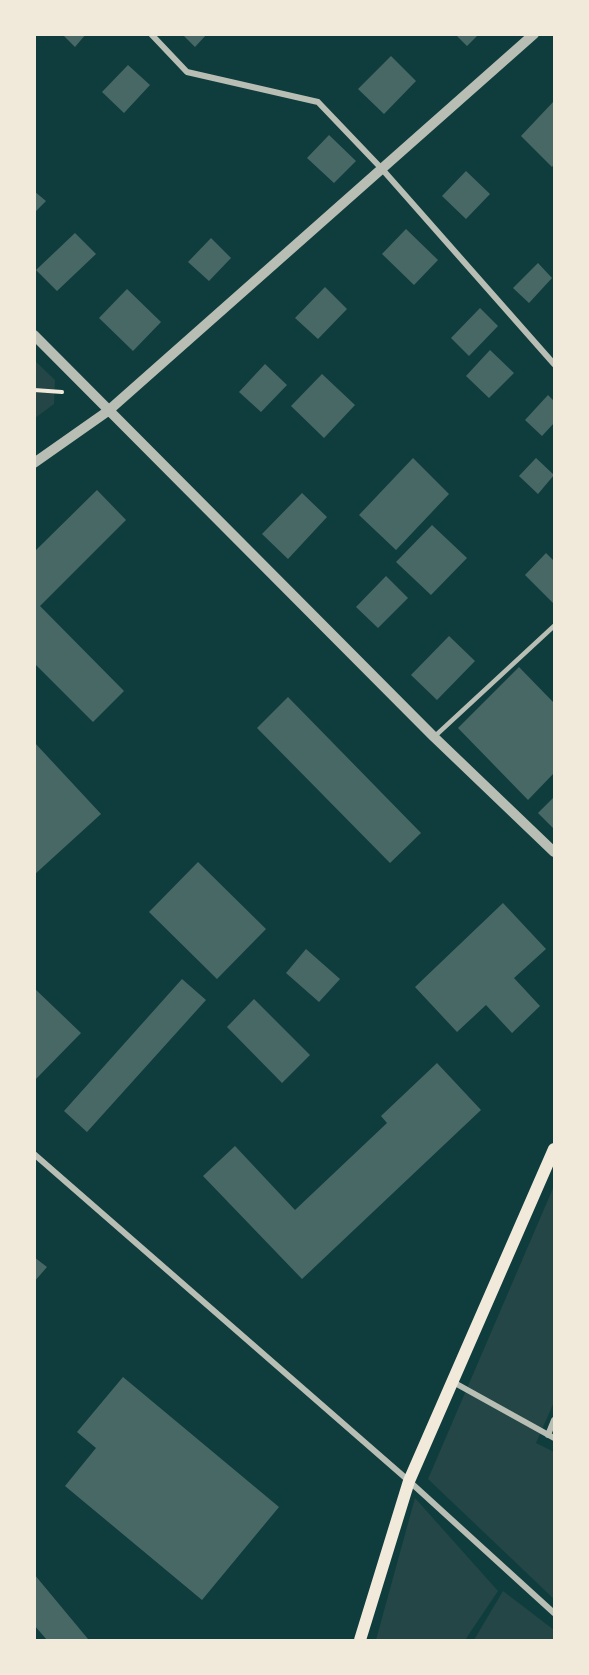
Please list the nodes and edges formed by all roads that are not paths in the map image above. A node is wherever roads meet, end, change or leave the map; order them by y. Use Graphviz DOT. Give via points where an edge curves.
graph roads {
  1 [pos="151,34"];
  2 [pos="534,34"];
  3 [pos="382,169"];
  4 [pos="34,334"];
  5 [pos="555,364"];
  6 [pos="108,411"];
  7 [pos="34,463"];
  8 [pos="555,626"];
  9 [pos="434,737"];
  10 [pos="555,852"];
  11 [pos="555,1149"];
  12 [pos="34,1154"];
  13 [pos="453,1382"];
  14 [pos="555,1420"];
  15 [pos="551,1436"];
  16 [pos="409,1481"];
  17 [pos="555,1613"];
  18 [pos="360,1641"];
  1 -- 3 [label="street" via="187,72 318,102"];
  2 -- 3 [label="street"];
  3 -- 5 [label="street"];
  3 -- 6 [label="street"];
  4 -- 6 [label="street"];
  6 -- 7 [label="street"];
  6 -- 9 [label="street"];
  8 -- 9 [label="lane"];
  9 -- 10 [label="street"];
  11 -- 13 [label="main road"];
  12 -- 16 [label="street"];
  13 -- 15 [label="street"];
  13 -- 16 [label="main road"];
  14 -- 15 [label="street"];
  16 -- 17 [label="street"];
  16 -- 18 [label="main road"];
}
